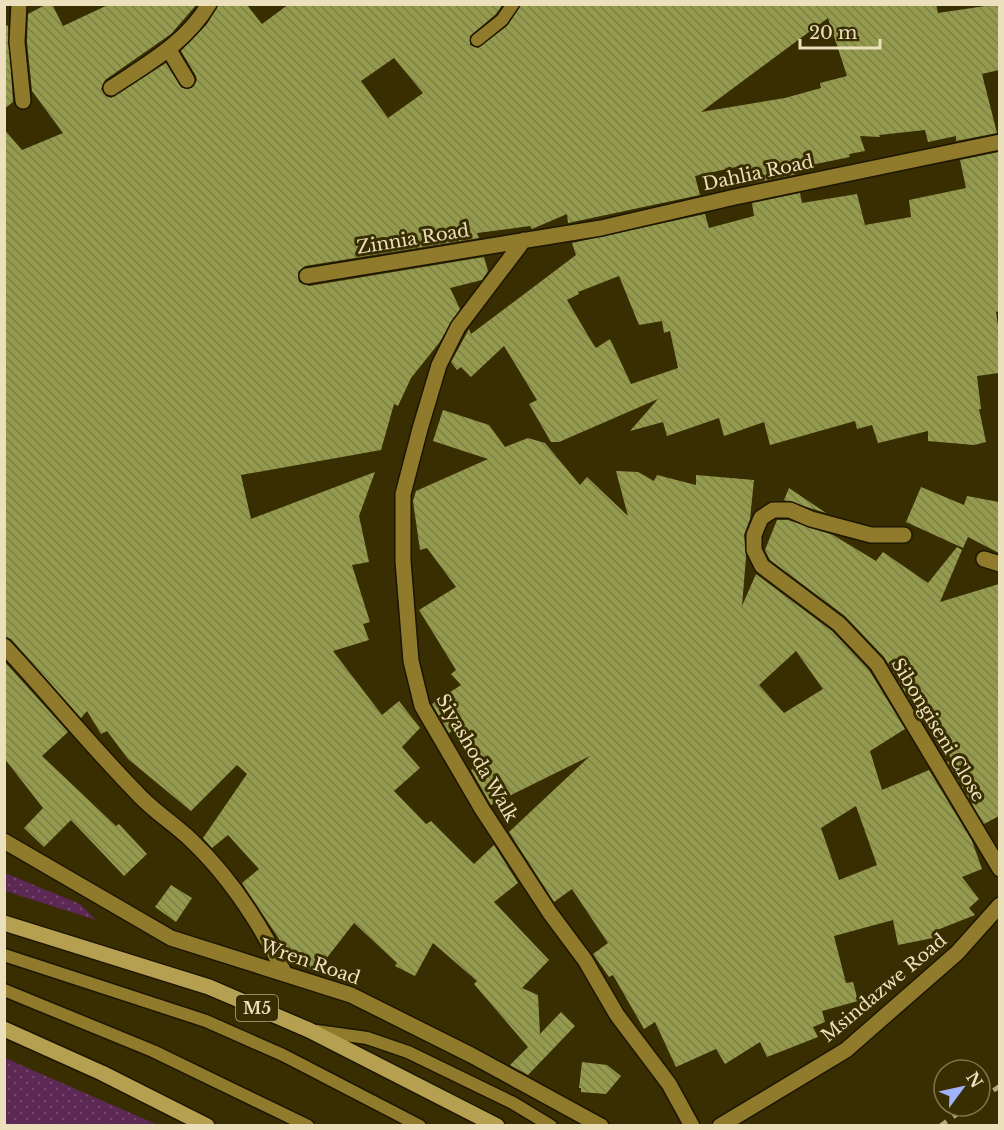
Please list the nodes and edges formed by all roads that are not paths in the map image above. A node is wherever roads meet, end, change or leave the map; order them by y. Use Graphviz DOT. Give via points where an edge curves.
graph roads {
  1 [pos="19,4"];
  2 [pos="209,4"];
  3 [pos="513,4"];
  4 [pos="477,40"];
  5 [pos="168,50"];
  6 [pos="187,80"];
  7 [pos="111,88"];
  8 [pos="23,101"];
  9 [pos="999,142"];
  10 [pos="524,240"];
  11 [pos="308,276"];
  12 [pos="904,535"];
  13 [pos="984,559"];
  14 [pos="999,564"];
  15 [pos="4,646"];
  16 [pos="4,841"];
  17 [pos="999,869"];
  18 [pos="999,905"];
  19 [pos="4,923"];
  20 [pos="4,955"];
  21 [pos="285,974"];
  22 [pos="4,990"];
  23 [pos="4,1029"];
  24 [pos="309,1030"];
  25 [pos="207,1125"];
  26 [pos="308,1125"];
  27 [pos="420,1125"];
  28 [pos="497,1125"];
  29 [pos="550,1125"];
  30 [pos="601,1125"];
  31 [pos="692,1125"];
  32 [pos="720,1125"];
  1 -- 8 [label="street" via="17,42"];
  2 -- 5 [label="street" via="199,21"];
  3 -- 4 [label="lane" via="502,20"];
  5 -- 6 [label="street"];
  5 -- 7 [label="street"];
  9 -- 10 [label="street, Dahlia Road" via="601,228"];
  10 -- 11 [label="street, Zinnia Road"];
  10 -- 31 [label="street, Siyashoda Walk" via="458,327 439,365 420,429 403,494 403,561 411,661 422,706 482,809 585,960 617,1015 669,1084"];
  12 -- 17 [label="street, Sibongiseni Close" via="871,535 790,510 773,510 761,518 754,535 754,550 762,566 839,624 877,664"];
  13 -- 14 [label="street"];
  15 -- 21 [label="street" via="125,782 192,841 230,882"];
  16 -- 21 [label="street, Wren Road" via="171,938"];
  18 -- 32 [label="street, Msindazwe Road" via="957,953 846,1050"];
  19 -- 24 [label="main road, M5" via="208,987"];
  20 -- 27 [label="lane" via="206,1021 283,1055"];
  21 -- 30 [label="street, Wren Road" via="372,1005"];
  22 -- 26 [label="lane" via="153,1051"];
  23 -- 25 [label="main road"];
  24 -- 28 [label="main road, M5"];
  24 -- 29 [label="lane" via="367,1038 408,1052"];
}
